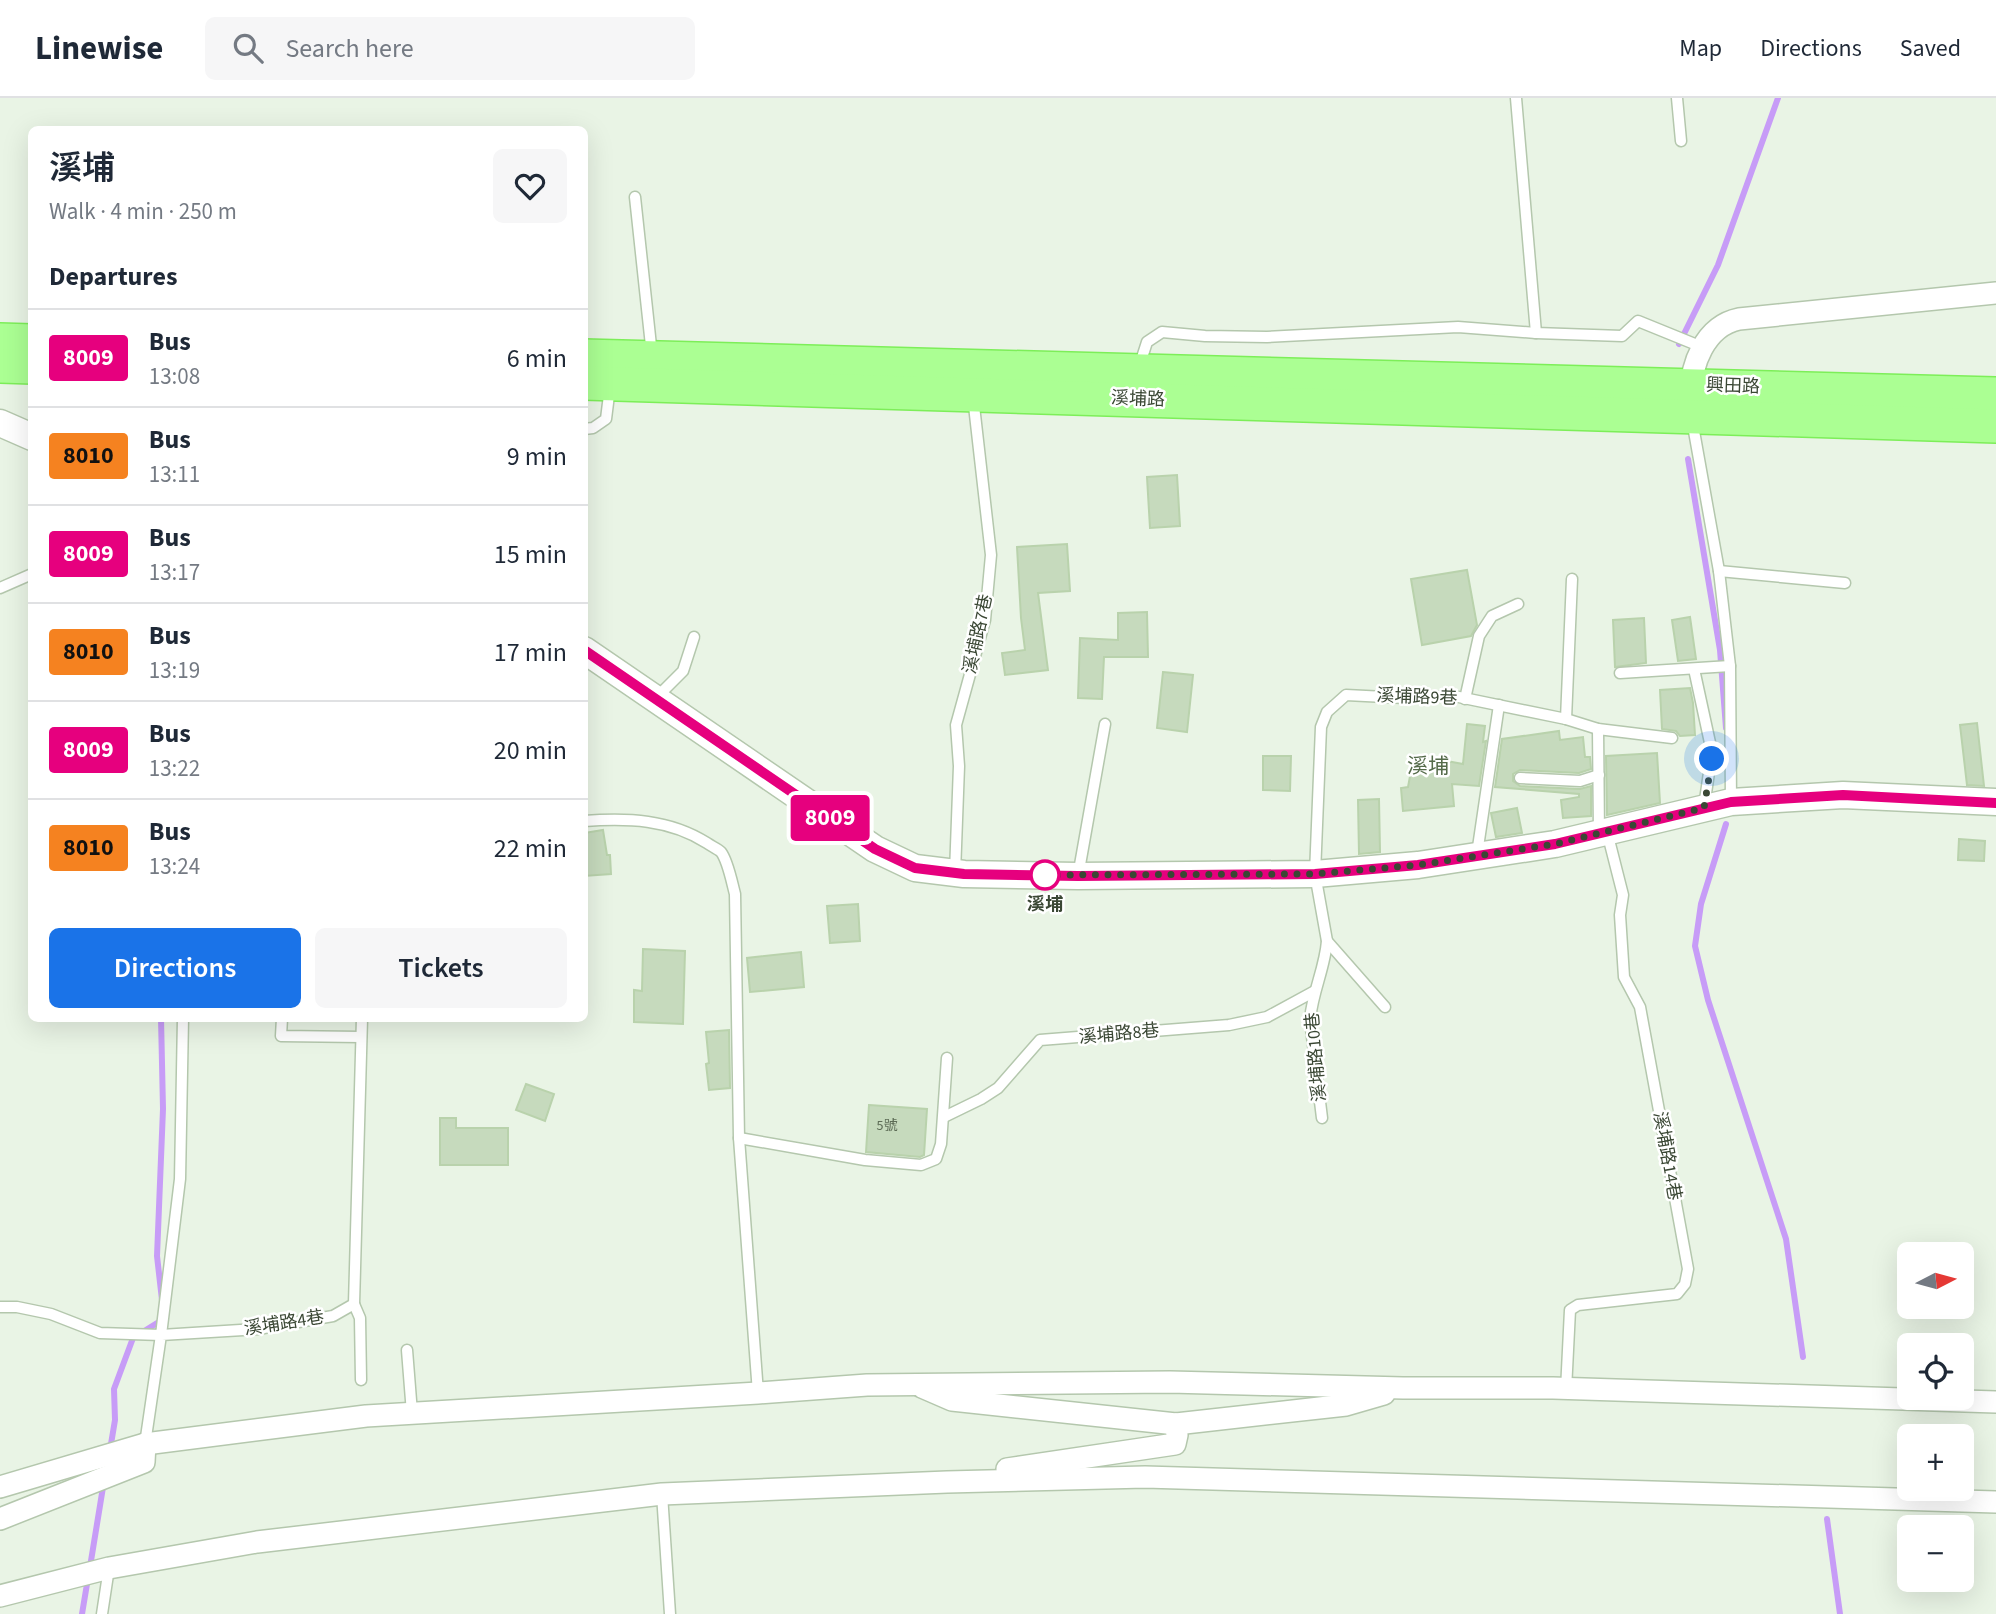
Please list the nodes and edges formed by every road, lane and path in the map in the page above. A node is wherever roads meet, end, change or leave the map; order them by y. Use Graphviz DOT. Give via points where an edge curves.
graph roads {
  1 [pos="1516,98"];
  2 [pos="1677,98"];
  3 [pos="1681,141"];
  4 [pos="635,197"];
  5 [pos="1996,293"];
  6 [pos="1536,333"];
  7 [pos="0,340"];
  8 [pos="28,341"];
  9 [pos="1702,346"];
  10 [pos="588,356"];
  11 [pos="652,357"];
  12 [pos="0,366"];
  13 [pos="28,367"];
  14 [pos="1138,370"];
  15 [pos="597,383"];
  16 [pos="973,394"];
  17 [pos="1996,394"];
  18 [pos="1691,400"];
  19 [pos="0,423"];
  20 [pos="1996,426"];
  21 [pos="588,429"];
  22 [pos="28,435"];
  23 [pos="1719,570"];
  24 [pos="28,577"];
  25 [pos="1572,579"];
  26 [pos="1845,583"];
  27 [pos="0,588"];
  28 [pos="1518,604"];
  29 [pos="694,636"];
  30 [pos="588,653"];
  31 [pos="1726,666"];
  32 [pos="1698,669"];
  33 [pos="1620,673"];
  34 [pos="656,698"];
  35 [pos="1465,698"];
  36 [pos="1499,705"];
  37 [pos="1566,719"];
  38 [pos="1105,724"];
  39 [pos="1598,729"];
  40 [pos="1672,738"];
  41 [pos="1599,775"];
  42 [pos="1520,778"];
  43 [pos="1731,802"];
  44 [pos="1996,803"];
  45 [pos="1704,808"];
  46 [pos="588,821"];
  47 [pos="1603,833"];
  48 [pos="1477,856"];
  49 [pos="955,873"];
  50 [pos="1315,874"];
  51 [pos="1078,876"];
  52 [pos="1328,941"];
  53 [pos="1315,991"];
  54 [pos="1385,1007"];
  55 [pos="183,1022"];
  56 [pos="282,1022"];
  57 [pos="362,1022"];
  58 [pos="361,1037"];
  59 [pos="947,1058"];
  60 [pos="944,1117"];
  61 [pos="1322,1118"];
  62 [pos="739,1138"];
  63 [pos="354,1304"];
  64 [pos="0,1307"];
  65 [pos="161,1335"];
  66 [pos="407,1350"];
  67 [pos="361,1380"];
  68 [pos="911,1383"];
  69 [pos="1403,1388"];
  70 [pos="1566,1390"];
  71 [pos="758,1393"];
  72 [pos="1996,1402"];
  73 [pos="412,1413"];
  74 [pos="1176,1424"];
  75 [pos="145,1444"];
  76 [pos="947,1482"];
  77 [pos="0,1487"];
  78 [pos="662,1494"];
  79 [pos="1996,1502"];
  80 [pos="0,1520"];
  81 [pos="109,1568"];
  82 [pos="0,1596"];
  83 [pos="102,1614"];
  84 [pos="670,1614"];
  1 -- 6 [label="lane"];
  2 -- 3 [label="lane"];
  4 -- 11 [label="lane"];
  5 -- 9 [label="street, 興田路" via="1727,321"];
  6 -- 9 [label="lane" via="1622,336 1638,321"];
  6 -- 14 [label="lane" via="1458,327 1266,337 1162,332 1147,342"];
  7 -- 8 [label="main road"];
  9 -- 18 [label="street, 興田路"];
  10 -- 11 [label="main road, 溪埔路"];
  11 -- 14 [label="main road, 溪埔路"];
  12 -- 13 [label="main road"];
  14 -- 18 [label="main road, 溪埔路"];
  15 -- 16 [label="main road, 溪埔路"];
  15 -- 21 [label="lane" via="606,419"];
  16 -- 18 [label="main road, 溪埔路"];
  16 -- 49 [label="lane, 溪埔路7巷" via="991,555 985,620 956,725"];
  17 -- 18 [label="main road, 興田路"];
  18 -- 20 [label="main road, 興田路"];
  18 -- 23 [label="lane"];
  19 -- 22 [label="street"];
  23 -- 26 [label="lane"];
  23 -- 31 [label="lane"];
  24 -- 27 [label="lane"];
  25 -- 37 [label="lane"];
  28 -- 35 [label="lane" via="1492,616 1479,636"];
  29 -- 34 [label="lane" via="683,671"];
  30 -- 34 [label="street"];
  31 -- 32 [label="lane"];
  31 -- 43 [label="lane"];
  32 -- 33 [label="lane"];
  32 -- 45 [label="lane" via="1712,752"];
  34 -- 49 [label="street" via="875,849 915,868"];
  35 -- 36 [label="lane, 溪埔路9巷"];
  35 -- 50 [label="lane, 溪埔路9巷" via="1346,695 1327,712 1321,727"];
  36 -- 37 [label="lane, 溪埔路9巷"];
  36 -- 48 [label="lane"];
  37 -- 39 [label="lane, 溪埔路9巷"];
  38 -- 51 [label="lane"];
  39 -- 40 [label="lane, 溪埔路9巷"];
  39 -- 41 [label="lane"];
  41 -- 42 [label="lane" via="1580,781"];
  41 -- 47 [label="lane"];
  43 -- 44 [label="street" via="1843,795"];
  43 -- 45 [label="street"];
  45 -- 47 [label="street"];
  46 -- 62 [label="lane" via="645,820 698,838 721,853 735,894"];
  47 -- 48 [label="street"];
  47 -- 70 [label="lane, 溪埔路14巷" via="1623,895 1624,977 1640,1007 1688,1269 1677,1294 1578,1305 1570,1310"];
  48 -- 50 [label="street"];
  49 -- 51 [label="street"];
  50 -- 51 [label="street"];
  50 -- 52 [label="lane, 溪埔路10巷"];
  52 -- 53 [label="lane, 溪埔路10巷"];
  52 -- 54 [label="lane"];
  53 -- 60 [label="lane, 溪埔路8巷" via="1267,1017 1229,1024 1040,1041 998,1087"];
  53 -- 61 [label="lane, 溪埔路10巷" via="1310,1020"];
  55 -- 65 [label="lane" via="180,1179"];
  56 -- 58 [label="lane" via="281,1036"];
  57 -- 58 [label="lane"];
  58 -- 63 [label="lane"];
  59 -- 60 [label="lane"];
  60 -- 62 [label="lane" via="936,1159 921,1165"];
  62 -- 71 [label="lane"];
  63 -- 65 [label="lane, 溪埔路4巷" via="333,1316 258,1329"];
  63 -- 67 [label="lane" via="360,1318"];
  64 -- 65 [label="lane, 溪埔路4巷" via="51,1314 100,1333"];
  65 -- 75 [label="lane"];
  66 -- 73 [label="lane"];
  68 -- 69 [label="street" via="1170,1382"];
  68 -- 71 [label="street"];
  68 -- 74 [label="street" via="952,1400"];
  69 -- 70 [label="street"];
  69 -- 74 [label="street" via="1346,1405"];
  70 -- 72 [label="street"];
  71 -- 73 [label="street"];
  73 -- 75 [label="street"];
  74 -- 76 [label="street" via="1175,1444"];
  75 -- 77 [label="street"];
  75 -- 80 [label="street" via="144,1462"];
  76 -- 78 [label="street"];
  76 -- 79 [label="street" via="1145,1477"];
  78 -- 81 [label="street" via="257,1542"];
  78 -- 84 [label="lane"];
  81 -- 82 [label="street"];
  81 -- 83 [label="lane"];
}
